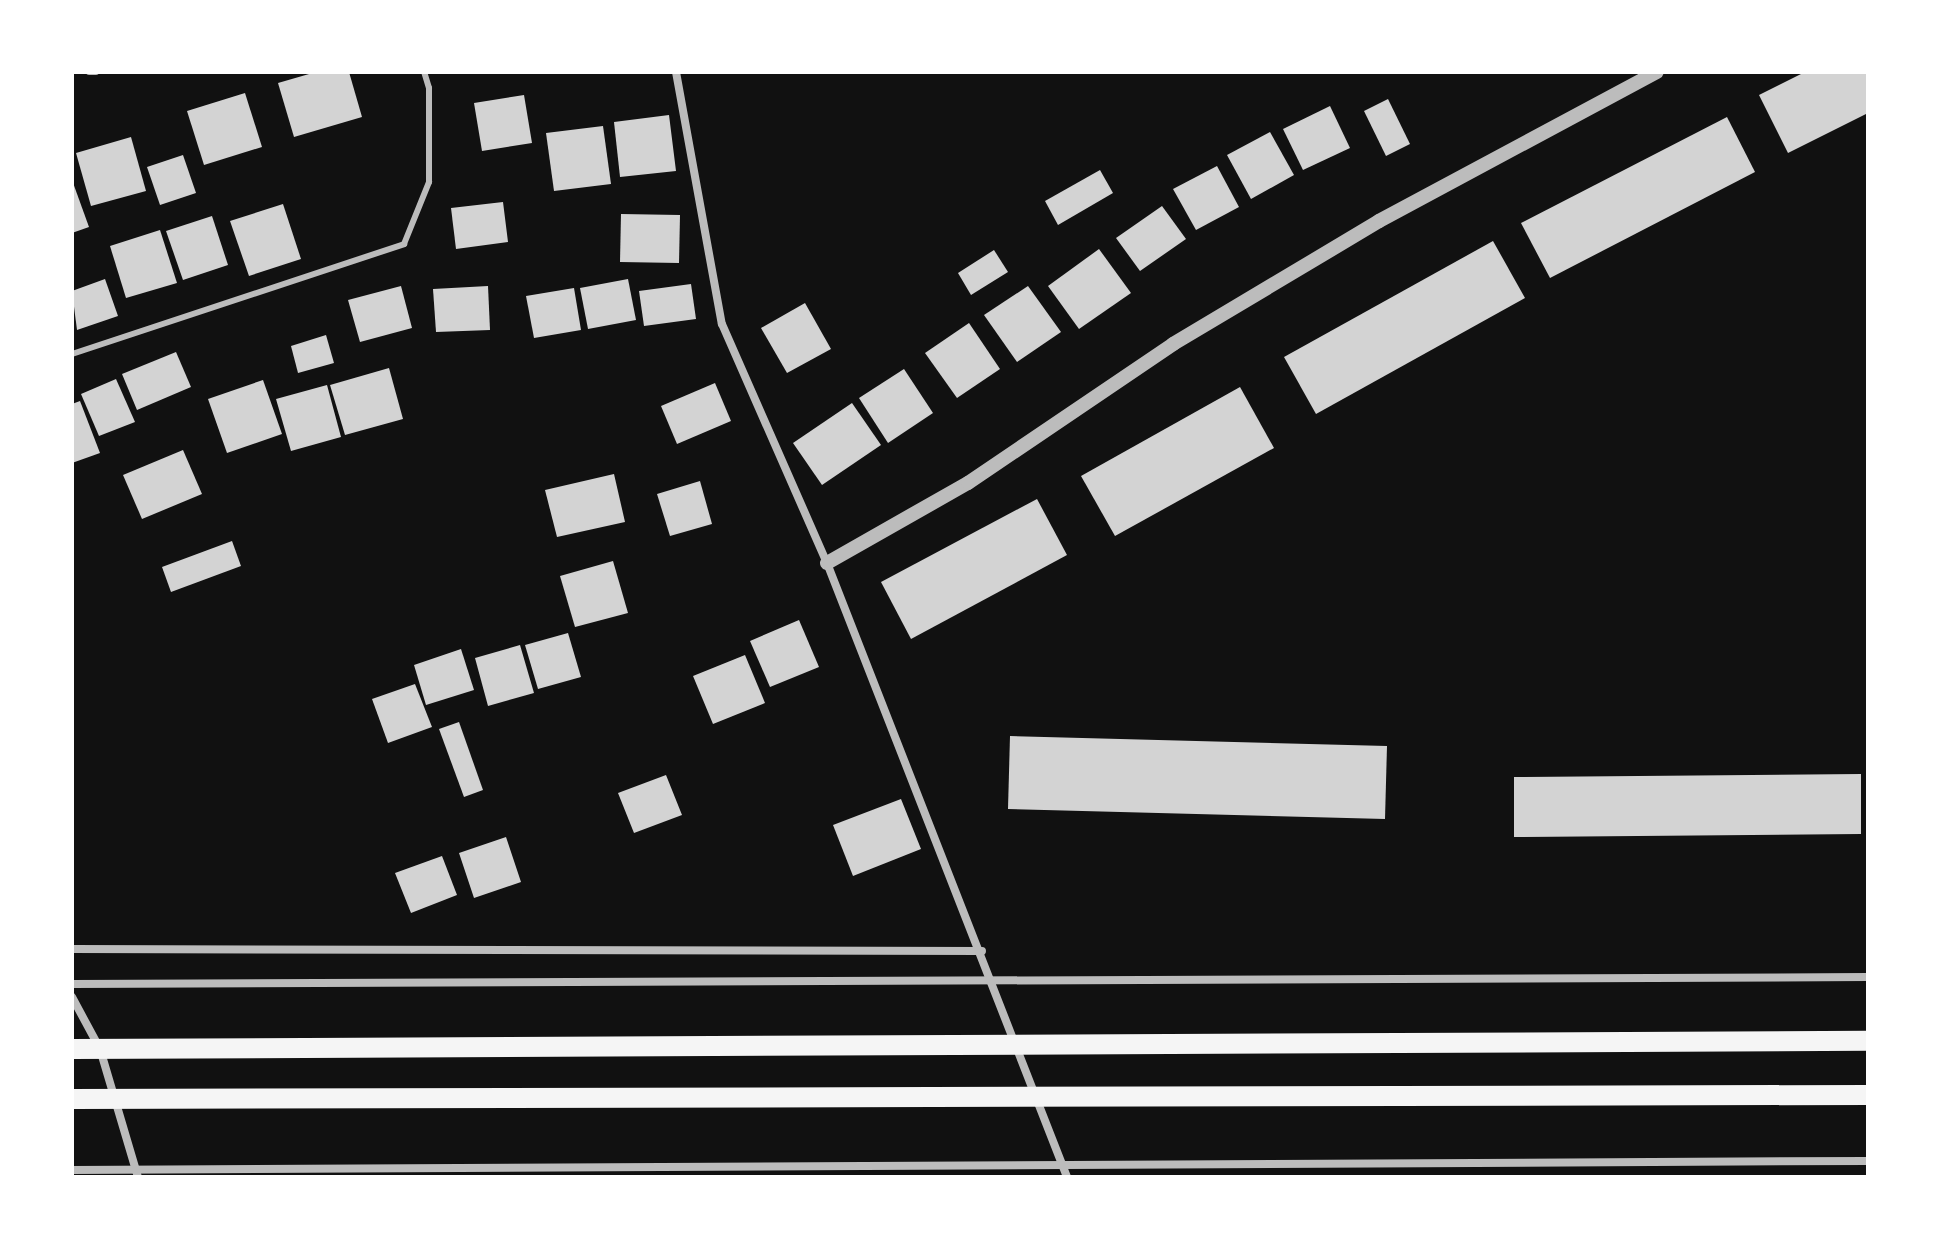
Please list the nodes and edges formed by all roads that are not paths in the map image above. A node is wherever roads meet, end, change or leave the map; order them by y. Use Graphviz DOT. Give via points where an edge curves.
graph roads {
  1 [pos="89,72"];
  2 [pos="96,72"];
  3 [pos="424,72"];
  4 [pos="676,72"];
  5 [pos="1657,72"];
  6 [pos="72,354"];
  7 [pos="827,563"];
  8 [pos="72,949"];
  9 [pos="982,951"];
  10 [pos="1868,977"];
  11 [pos="993,980"];
  12 [pos="72,984"];
  13 [pos="72,997"];
  14 [pos="1868,1041"];
  15 [pos="1018,1047"];
  16 [pos="72,1049"];
  17 [pos="100,1049"];
  18 [pos="1868,1095"];
  19 [pos="72,1099"];
  20 [pos="112,1099"];
  21 [pos="1038,1100"];
  22 [pos="1868,1161"];
  23 [pos="1062,1166"];
  24 [pos="72,1170"];
  25 [pos="137,1173"];
  26 [pos="1067,1177"];
  1 -- 2 [label="lane"];
  3 -- 6 [label="lane" via="429,88 429,182 404,244"];
  4 -- 7 [label="street" via="722,324"];
  5 -- 7 [label="street" via="1379,221 1173,344 968,483"];
  7 -- 9 [label="street"];
  8 -- 9 [label="street"];
  9 -- 11 [label="street"];
  10 -- 11 [label="street"];
  11 -- 12 [label="street"];
  11 -- 15 [label="street"];
  13 -- 17 [label="street"];
  14 -- 15 [label="main road"];
  15 -- 17 [label="main road"];
  15 -- 21 [label="street"];
  16 -- 17 [label="main road"];
  17 -- 20 [label="street"];
  18 -- 21 [label="main road"];
  19 -- 20 [label="main road"];
  20 -- 21 [label="main road"];
  20 -- 25 [label="street"];
  21 -- 23 [label="street"];
  22 -- 23 [label="street"];
  23 -- 25 [label="street"];
  23 -- 26 [label="street"];
  24 -- 25 [label="street"];
}
